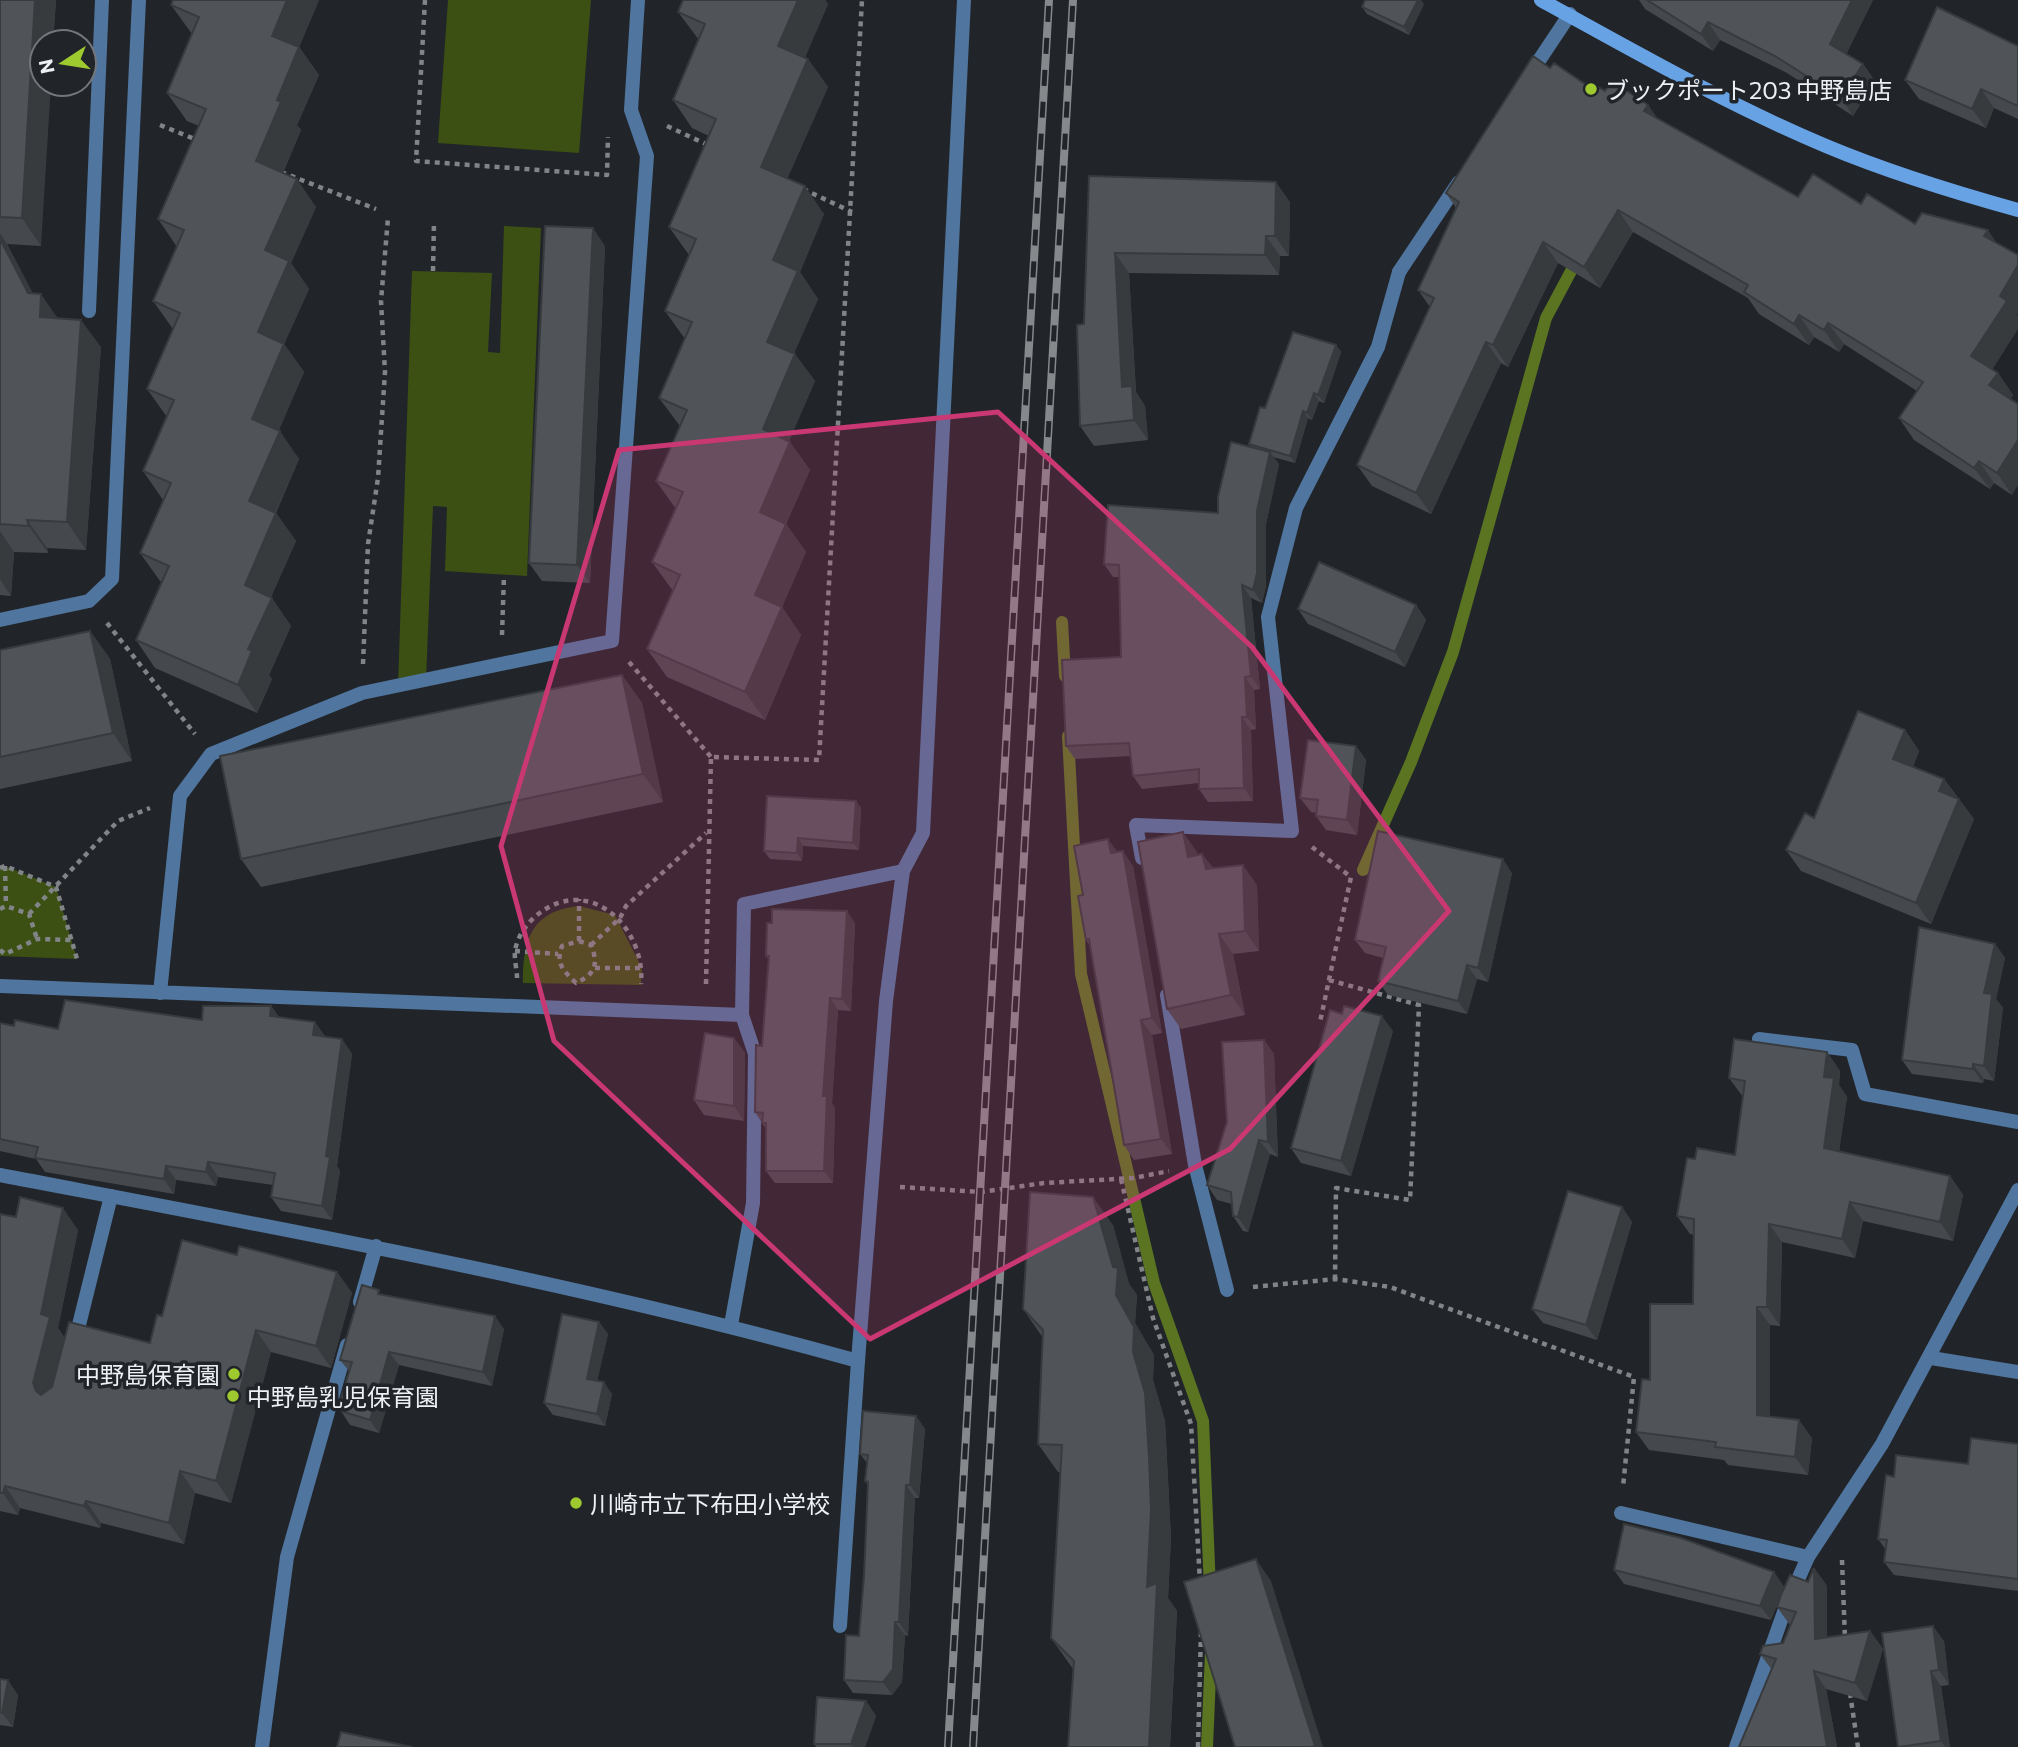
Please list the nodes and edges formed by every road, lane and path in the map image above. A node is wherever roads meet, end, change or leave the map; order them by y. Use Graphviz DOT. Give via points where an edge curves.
graph roads {
  1 [pos="102,0"];
  2 [pos="139,0"];
  3 [pos="425,0"];
  4 [pos="638,0"];
  5 [pos="862,0"];
  6 [pos="964,0"];
  7 [pos="1541,0"];
  8 [pos="1563,8"];
  9 [pos="1525,81"];
  10 [pos="631,110"];
  11 [pos="133,115"];
  12 [pos="608,135"];
  13 [pos="210,145"];
  14 [pos="717,150"];
  15 [pos="274,169"];
  16 [pos="1466,171"];
  17 [pos="791,184"];
  18 [pos="376,209"];
  19 [pos="2018,210"];
  20 [pos="852,212"];
  21 [pos="388,218"];
  22 [pos="434,221"];
  23 [pos="433,271"];
  24 [pos="89,311"];
  25 [pos="504,575"];
  26 [pos="89,601"];
  27 [pos="0,620"];
  28 [pos="612,641"];
  29 [pos="501,664"];
  30 [pos="362,693"];
  31 [pos="211,754"];
  32 [pos="711,757"];
  33 [pos="180,796"];
  34 [pos="1293,831"];
  35 [pos="707,832"];
  36 [pos="2,867"];
  37 [pos="903,871"];
  38 [pos="1146,880"];
  39 [pos="56,887"];
  40 [pos="579,899"];
  41 [pos="6,906"];
  42 [pos="0,909"];
  43 [pos="29,914"];
  44 [pos="620,918"];
  45 [pos="37,939"];
  46 [pos="73,940"];
  47 [pos="579,941"];
  48 [pos="591,945"];
  49 [pos="0,950"];
  50 [pos="558,954"];
  51 [pos="76,959"];
  52 [pos="595,968"];
  53 [pos="642,968"];
  54 [pos="1164,975"];
  55 [pos="1329,981"];
  56 [pos="707,984"];
  57 [pos="641,985"];
  58 [pos="0,986"];
  59 [pos="160,993"];
  60 [pos="742,1015"];
  61 [pos="1320,1023"];
  62 [pos="1759,1039"];
  63 [pos="2018,1122"];
  64 [pos="1195,1165"];
  65 [pos="0,1175"];
  66 [pos="1121,1179"];
  67 [pos="871,1184"];
  68 [pos="2018,1190"];
  69 [pos="111,1196"];
  70 [pos="376,1246"];
  71 [pos="1335,1279"];
  72 [pos="1227,1290"];
  73 [pos="731,1325"];
  74 [pos="71,1354"];
  75 [pos="1931,1358"];
  76 [pos="858,1360"];
  77 [pos="2018,1372"];
  78 [pos="1621,1513"];
  79 [pos="1808,1557"];
  80 [pos="1842,1557"];
  81 [pos="1200,1585"];
  82 [pos="1201,1625"];
  83 [pos="840,1626"];
  84 [pos="1845,1644"];
  85 [pos="1849,1690"];
  86 [pos="262,1747"];
  87 [pos="1198,1747"];
  88 [pos="1735,1747"];
  89 [pos="1858,1747"];
  1 -- 24 [label="street"];
  2 -- 11 [label="street"];
  3 -- 12 [label="path" via="416,161 607,175"];
  4 -- 10 [label="street"];
  5 -- 20 [label="path"];
  6 -- 37 [label="street" via="923,833"];
  7 -- 8 [label="street"];
  8 -- 9 [label="street"];
  8 -- 19 [label="street" via="1696,85 1825,146 1928,184"];
  10 -- 14 [label="path"];
  10 -- 28 [label="street" via="646,156"];
  11 -- 13 [label="path"];
  11 -- 26 [label="street" via="112,579"];
  15 -- 18 [label="path"];
  16 -- 34 [label="street" via="1399,272 1378,347 1296,508 1268,617"];
  17 -- 20 [label="path"];
  20 -- 32 [label="path" via="819,760"];
  21 -- 30 [label="path" via="381,301 385,372 368,544"];
  22 -- 23 [label="path"];
  25 -- 29 [label="path"];
  26 -- 27 [label="street"];
  26 -- 31 [label="path"];
  28 -- 29 [label="street"];
  28 -- 32 [label="path"];
  29 -- 30 [label="street"];
  30 -- 31 [label="street"];
  31 -- 33 [label="street"];
  32 -- 35 [label="path"];
  33 -- 39 [label="path" via="118,821"];
  33 -- 59 [label="street"];
  34 -- 38 [label="street" via="1136,825"];
  34 -- 55 [label="path" via="1351,877"];
  35 -- 44 [label="path" via="626,906"];
  35 -- 56 [label="path"];
  36 -- 39 [label="path"];
  36 -- 41 [label="path"];
  37 -- 60 [label="street" via="744,904"];
  37 -- 67 [label="street" via="886,1001"];
  39 -- 43 [label="path"];
  39 -- 46 [label="path"];
  40 -- 44 [label="path"];
  40 -- 47 [label="path"];
  40 -- 50 [label="path" via="556,901 538,914 527,924 515,951"];
  41 -- 42 [label="path"];
  41 -- 43 [label="path"];
  43 -- 45 [label="path"];
  44 -- 48 [label="path"];
  44 -- 53 [label="path"];
  45 -- 46 [label="path"];
  45 -- 49 [label="path" via="5,954"];
  46 -- 51 [label="path"];
  47 -- 48 [label="path"];
  47 -- 50 [label="path" via="562,946"];
  48 -- 52 [label="path"];
  50 -- 52 [label="path" via="559,965 576,983"];
  52 -- 53 [label="path"];
  53 -- 57 [label="path"];
  54 -- 64 [label="street"];
  55 -- 61 [label="path"];
  55 -- 71 [label="path" via="1419,1005 1410,1200 1336,1188"];
  58 -- 59 [label="street"];
  59 -- 60 [label="street"];
  60 -- 73 [label="street" via="755,1054 753,1203"];
  62 -- 63 [label="street" via="1852,1050 1865,1094"];
  64 -- 66 [label="path"];
  64 -- 72 [label="street"];
  65 -- 69 [label="street"];
  66 -- 67 [label="path" via="956,1193"];
  66 -- 81 [label="path" via="1153,1318 1191,1424"];
  67 -- 76 [label="street"];
  68 -- 75 [label="street"];
  69 -- 70 [label="street"];
  69 -- 74 [label="street"];
  70 -- 73 [label="street"];
  70 -- 86 [label="street" via="287,1557"];
  71 -- 72 [label="path"];
  71 -- 78 [label="path" via="1390,1287 1634,1377"];
  73 -- 76 [label="street"];
  75 -- 77 [label="street"];
  75 -- 79 [label="street" via="1882,1444"];
  76 -- 83 [label="street"];
  78 -- 79 [label="street"];
  79 -- 88 [label="street"];
  80 -- 84 [label="path"];
  82 -- 87 [label="path"];
  85 -- 89 [label="path"];
}
